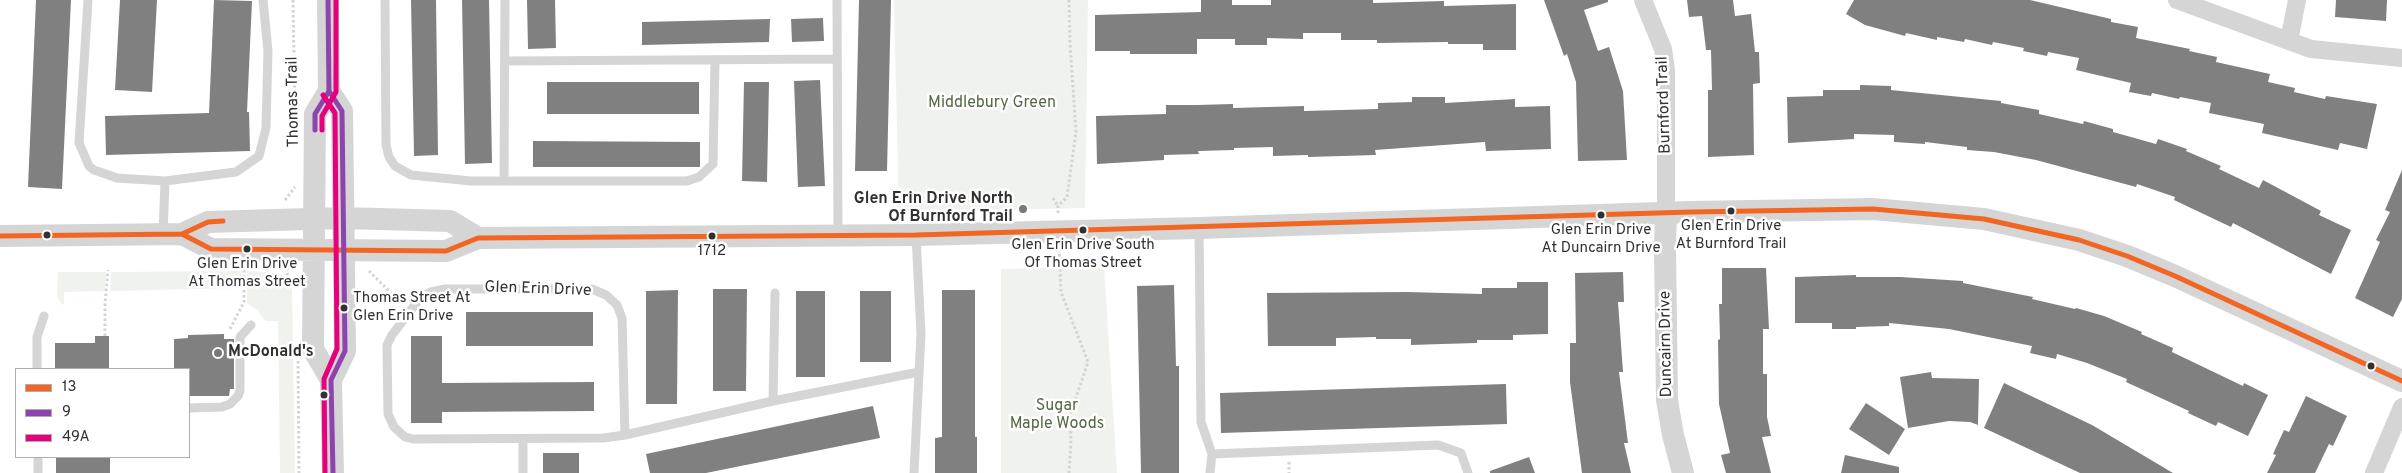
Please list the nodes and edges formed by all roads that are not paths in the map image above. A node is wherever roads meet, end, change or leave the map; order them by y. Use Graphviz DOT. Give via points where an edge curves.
graph roads {
  1 [pos="88,0"];
  2 [pos="263,0"];
  3 [pos="328,0"];
  4 [pos="385,0"];
  5 [pos="505,0"];
  6 [pos="837,0"];
  7 [pos="1643,0"];
  8 [pos="2177,0"];
  9 [pos="2297,0"];
  10 [pos="2289,41"];
  11 [pos="2402,58"];
  12 [pos="837,59"];
  13 [pos="715,60"];
  14 [pos="505,61"];
  15 [pos="329,91"];
  16 [pos="504,180"];
  17 [pos="165,181"];
  18 [pos="1666,213"];
  19 [pos="343,218"];
  20 [pos="314,219"];
  21 [pos="1199,228"];
  22 [pos="173,234"];
  23 [pos="838,234"];
  24 [pos="916,235"];
  25 [pos="0,236"];
  26 [pos="478,238"];
  27 [pos="314,250"];
  28 [pos="343,250"];
  29 [pos="775,293"];
  30 [pos="44,316"];
  31 [pos="251,325"];
  32 [pos="37,368"];
  33 [pos="919,372"];
  34 [pos="332,380"];
  35 [pos="2402,381"];
  36 [pos="773,401"];
  37 [pos="2402,407"];
  38 [pos="190,408"];
  39 [pos="625,435"];
  40 [pos="523,439"];
  41 [pos="1212,454"];
  42 [pos="38,458"];
  43 [pos="38,473"];
  44 [pos="333,473"];
  45 [pos="523,473"];
  46 [pos="914,473"];
  47 [pos="1210,473"];
  48 [pos="1468,473"];
  49 [pos="1683,473"];
  50 [pos="2374,473"];
  1 -- 17 [label="lane" via="79,143 94,170 117,178"];
  2 -- 17 [label="lane" via="268,51 266,128 259,156 236,172"];
  3 -- 15 [label="street"];
  4 -- 16 [label="lane" via="386,145 389,157 395,166 411,175 472,181"];
  5 -- 14 [label="lane"];
  6 -- 12 [label="lane"];
  7 -- 18 [label="street, Burnford Trail" via="1663,48 1666,70"];
  8 -- 10 [label="street"];
  9 -- 10 [label="street"];
  10 -- 11 [label="street" via="2312,49"];
  12 -- 13 [label="lane"];
  12 -- 23 [label="lane"];
  13 -- 14 [label="lane"];
  13 -- 16 [label="lane" via="714,157 713,164 699,178 687,181"];
  14 -- 16 [label="lane"];
  15 -- 19 [label="street" via="342,111"];
  15 -- 20 [label="street" via="315,114"];
  17 -- 22 [label="lane"];
  18 -- 21 [label="street"];
  18 -- 35 [label="street" via="1873,209 1938,214 2027,228 2079,240 2126,256"];
  18 -- 49 [label="street, Duncairn Drive" via="1668,400"];
  19 -- 20 [label="street"];
  19 -- 26 [label="street" via="450,221"];
  19 -- 28 [label="street"];
  20 -- 22 [label="street" via="208,222"];
  20 -- 27 [label="street"];
  21 -- 24 [label="street"];
  21 -- 41 [label="lane" via="1201,422"];
  22 -- 25 [label="street"];
  22 -- 27 [label="street" via="211,249"];
  23 -- 24 [label="street"];
  23 -- 26 [label="street"];
  24 -- 33 [label="lane" via="921,334"];
  26 -- 28 [label="street" via="446,251"];
  27 -- 28 [label="street"];
  27 -- 34 [label="street" via="313,349"];
  28 -- 34 [label="street" via="345,351"];
  29 -- 36 [label="lane"];
  30 -- 32 [label="lane" via="37,337"];
  31 -- 38 [label="lane" via="240,337 238,396 222,408"];
  33 -- 36 [label="lane, Glen Erin Drive"];
  33 -- 46 [label="lane"];
  34 -- 44 [label="street"];
  36 -- 39 [label="lane, Glen Erin Drive"];
  37 -- 50 [label="street"];
  39 -- 40 [label="lane, Glen Erin Drive"];
  39 -- 40 [label="lane, Glen Erin Drive" via="622,318 617,305 606,295 592,289 445,289 421,297 392,335 387,352 388,414 394,427 413,439"];
  40 -- 45 [label="lane"];
  41 -- 47 [label="lane"];
  41 -- 48 [label="lane" via="1438,446 1461,453"];
  42 -- 43 [label="lane"];
}
